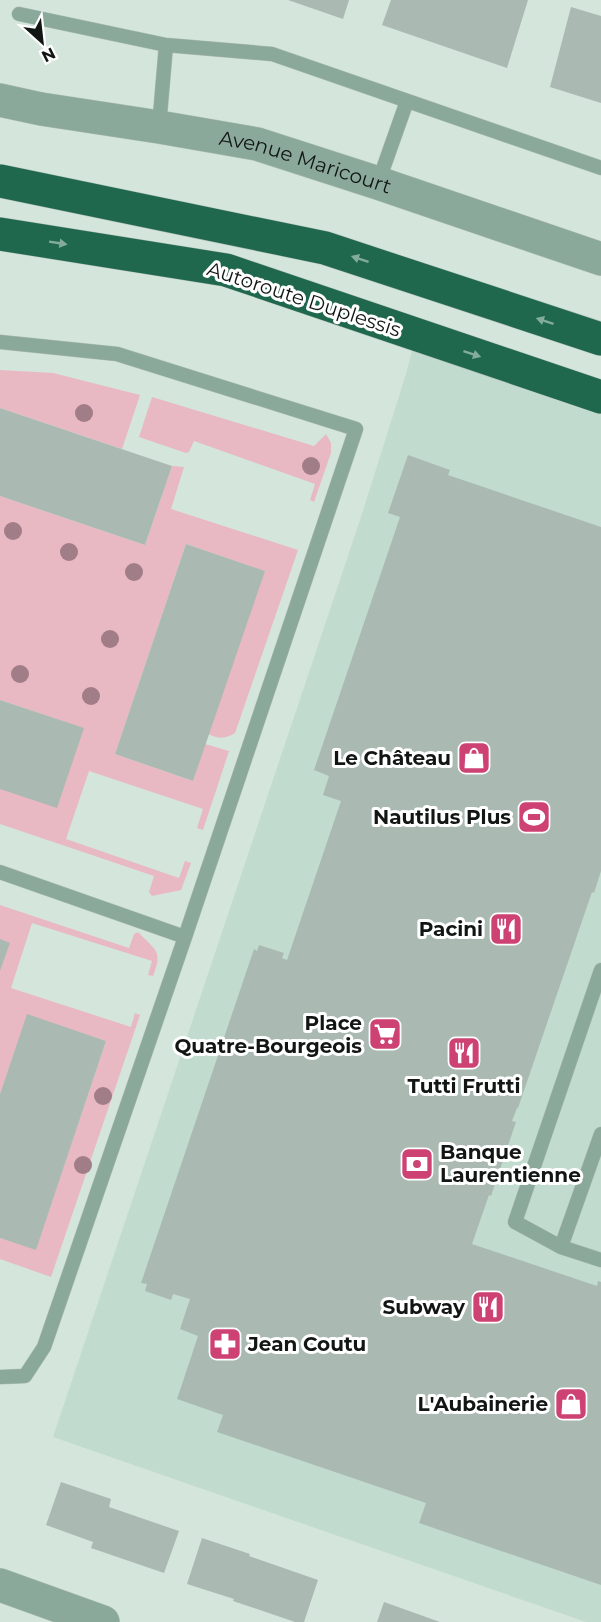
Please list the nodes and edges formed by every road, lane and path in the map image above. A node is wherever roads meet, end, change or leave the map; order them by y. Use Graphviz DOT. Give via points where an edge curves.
graph roads {
  1 [pos="19,14"];
  2 [pos="166,45"];
  3 [pos="0,100"];
  4 [pos="407,101"];
  5 [pos="159,127"];
  6 [pos="0,159"];
  7 [pos="601,168"];
  8 [pos="0,181"];
  9 [pos="378,183"];
  10 [pos="0,234"];
  11 [pos="325,248"];
  12 [pos="601,259"];
  13 [pos="601,339"];
  14 [pos="0,342"];
  15 [pos="601,397"];
  16 [pos="0,872"];
  17 [pos="185,937"];
  18 [pos="601,970"];
  19 [pos="601,1134"];
  20 [pos="561,1247"];
  21 [pos="601,1260"];
  22 [pos="0,1377"];
  23 [pos="0,1585"];
  24 [pos="103,1622"];
  1 -- 2 [label="lane"];
  2 -- 4 [label="lane" via="272,54"];
  2 -- 5 [label="lane"];
  3 -- 5 [label="street, Avenue Maricourt"];
  4 -- 7 [label="lane"];
  4 -- 9 [label="lane"];
  5 -- 9 [label="street, Avenue Maricourt" via="257,144"];
  6 -- 11 [label="highway" via="265,219"];
  8 -- 11 [label="highway"];
  9 -- 12 [label="street, Avenue Maricourt"];
  10 -- 15 [label="highway, Autoroute Duplessis, one-way" via="226,270"];
  13 -- 11 [label="highway, one-way"];
  14 -- 17 [label="lane" via="117,354 356,429"];
  16 -- 17 [label="lane"];
  17 -- 22 [label="lane" via="45,1347 25,1376"];
  18 -- 20 [label="lane" via="514,1222"];
  19 -- 20 [label="lane"];
  20 -- 21 [label="lane"];
  23 -- 24 [label="street"];
}
